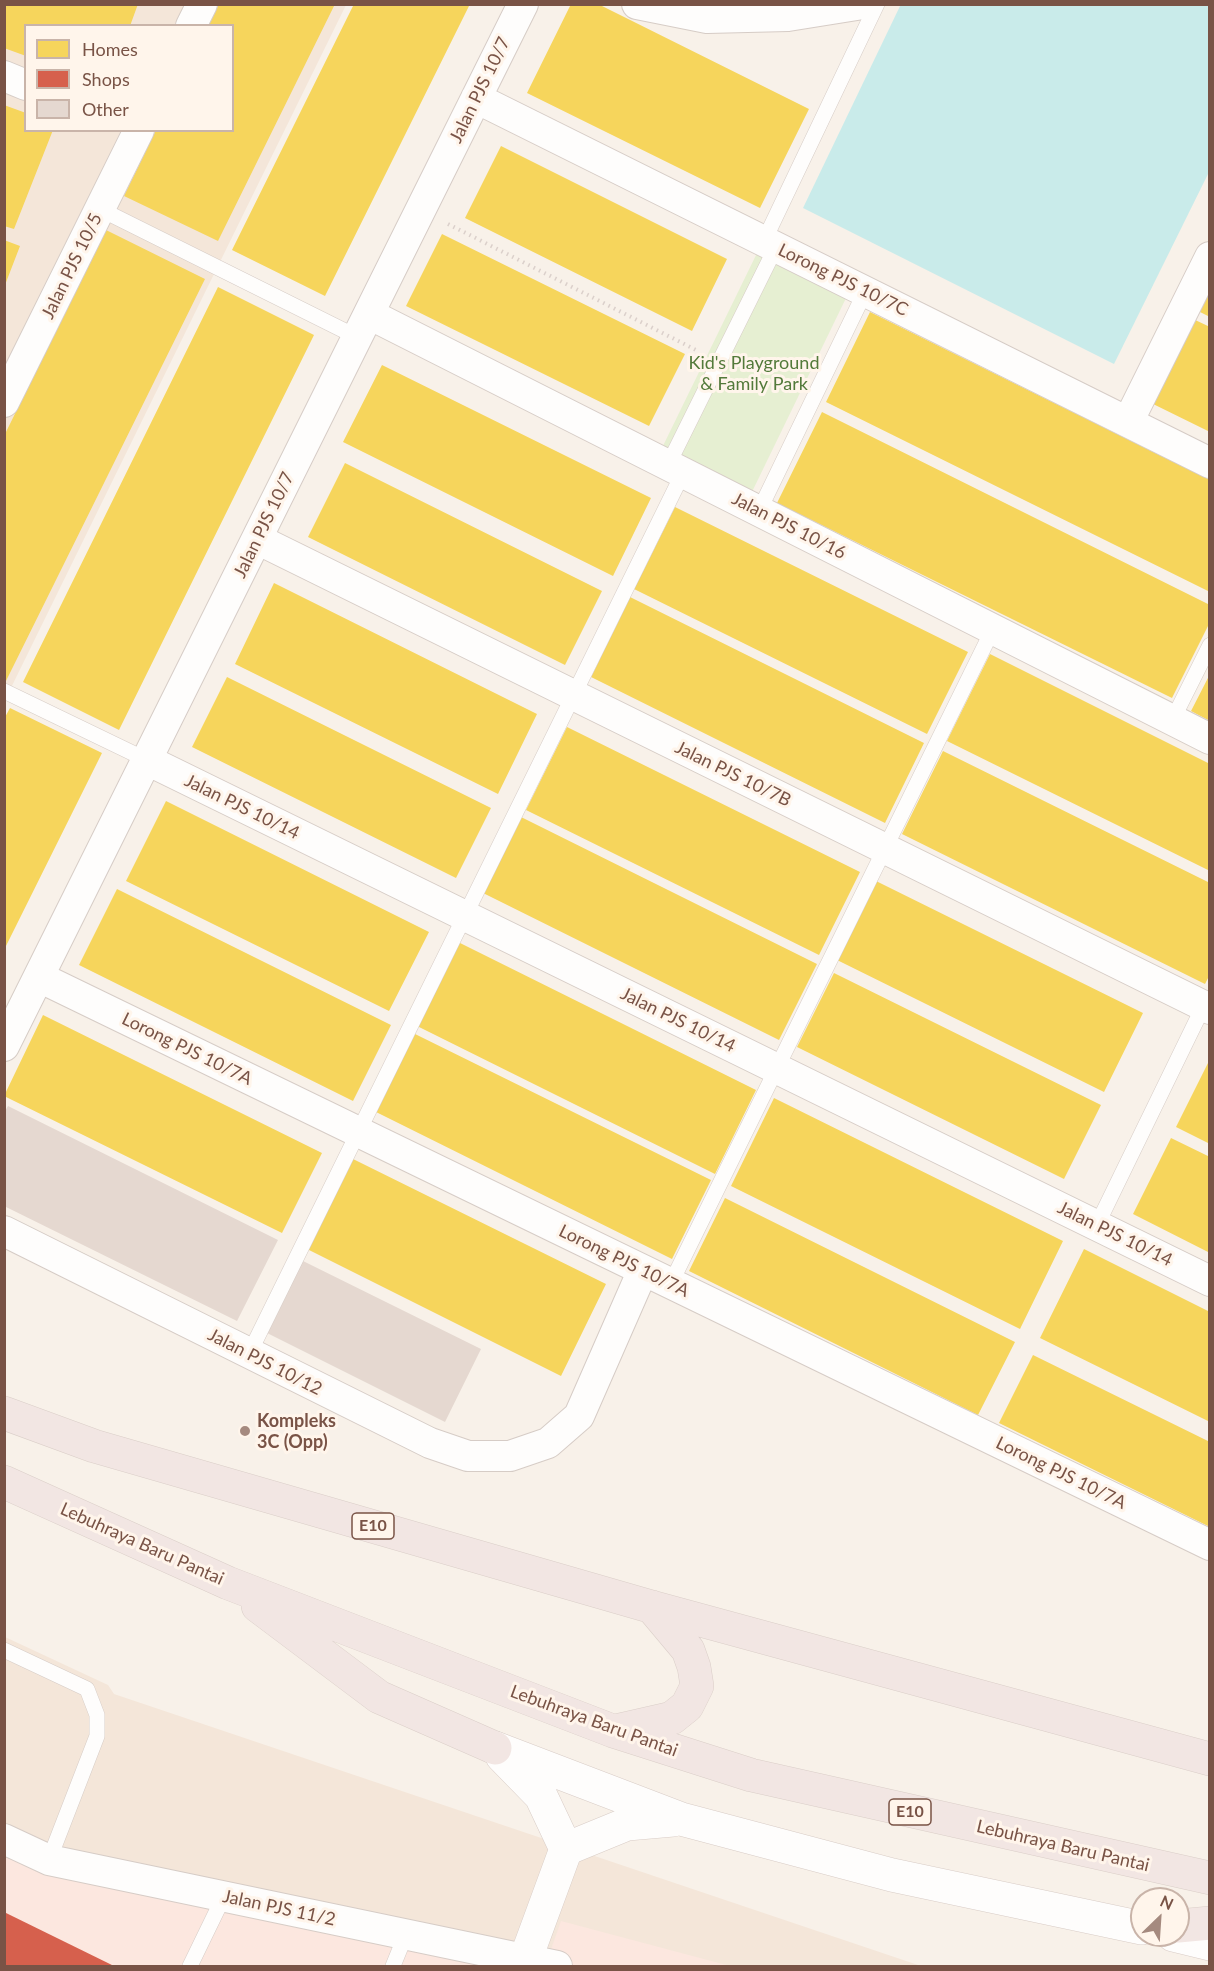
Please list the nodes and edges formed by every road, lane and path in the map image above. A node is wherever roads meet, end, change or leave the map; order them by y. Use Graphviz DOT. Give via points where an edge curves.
graph roads {
  1 [pos="202,4"];
  2 [pos="523,4"];
  3 [pos="637,4"];
  4 [pos="863,4"];
  5 [pos="877,4"];
  6 [pos="192,24"];
  7 [pos="4,76"];
  8 [pos="24,84"];
  9 [pos="476,98"];
  10 [pos="138,132"];
  11 [pos="100,208"];
  12 [pos="420,210"];
  13 [pos="770,244"];
  14 [pos="1209,257"];
  15 [pos="865,291"];
  16 [pos="363,326"];
  17 [pos="720,361"];
  18 [pos="7,389"];
  19 [pos="1128,422"];
  20 [pos="1209,462"];
  21 [pos="676,469"];
  22 [pos="759,511"];
  23 [pos="257,539"];
  24 [pos="993,629"];
  25 [pos="1209,645"];
  26 [pos="4,691"];
  27 [pos="574,695"];
  28 [pos="1172,721"];
  29 [pos="1209,739"];
  30 [pos="147,760"];
  31 [pos="885,849"];
  32 [pos="465,916"];
  33 [pos="39,976"];
  34 [pos="1207,1003"];
  35 [pos="4,1046"];
  36 [pos="777,1068"];
  37 [pos="359,1132"];
  38 [pos="1096,1225"];
  39 [pos="4,1231"];
  40 [pos="643,1270"];
  41 [pos="1209,1281"];
  42 [pos="671,1283"];
  43 [pos="249,1354"];
  44 [pos="4,1413"];
  45 [pos="4,1482"];
  46 [pos="1209,1545"];
  47 [pos="228,1583"];
  48 [pos="652,1607"];
  49 [pos="4,1650"];
  50 [pos="613,1731"];
  51 [pos="495,1748"];
  52 [pos="1209,1759"];
  53 [pos="681,1819"];
  54 [pos="4,1839"];
  55 [pos="566,1849"];
  56 [pos="49,1860"];
  57 [pos="1209,1878"];
  58 [pos="224,1896"];
  59 [pos="1209,1923"];
  60 [pos="1130,1925"];
  61 [pos="1190,1925"];
  62 [pos="406,1934"];
  63 [pos="1190,1939"];
  64 [pos="1209,1944"];
  65 [pos="535,1964"];
  66 [pos="190,1966"];
  67 [pos="393,1966"];
  1 -- 6 [label="street"];
  2 -- 9 [label="street, Jalan PJS 10/7"];
  3 -- 4 [label="street" via="707,18 788,16"];
  5 -- 13 [label="lane"];
  7 -- 8 [label="street"];
  9 -- 12 [label="street, Jalan PJS 10/7"];
  9 -- 13 [label="street, Lorong PJS 10/7C"];
  10 -- 11 [label="street, Jalan PJS 10/5"];
  11 -- 16 [label="lane"];
  11 -- 18 [label="street, Jalan PJS 10/5"];
  12 -- 16 [label="street, Jalan PJS 10/7"];
  12 -- 17 [label="path"];
  13 -- 15 [label="street, Lorong PJS 10/7C"];
  13 -- 17 [label="lane"];
  14 -- 19 [label="street"];
  15 -- 19 [label="street, Lorong PJS 10/7C"];
  15 -- 22 [label="lane"];
  16 -- 21 [label="street, Jalan PJS 10/16"];
  16 -- 23 [label="street, Jalan PJS 10/7"];
  17 -- 21 [label="lane"];
  19 -- 20 [label="street, Lorong PJS 10/7C"];
  21 -- 22 [label="street, Jalan PJS 10/16"];
  21 -- 27 [label="lane"];
  22 -- 24 [label="street, Jalan PJS 10/16"];
  23 -- 27 [label="street, Jalan PJS 10/7B"];
  23 -- 30 [label="street, Jalan PJS 10/7"];
  24 -- 28 [label="street, Jalan PJS 10/16"];
  24 -- 31 [label="lane"];
  25 -- 28 [label="lane"];
  26 -- 30 [label="lane"];
  27 -- 31 [label="street, Jalan PJS 10/7B"];
  27 -- 32 [label="lane"];
  28 -- 29 [label="street, Jalan PJS 10/16"];
  30 -- 32 [label="street, Jalan PJS 10/14"];
  30 -- 33 [label="street, Jalan PJS 10/7"];
  31 -- 34 [label="street, Jalan PJS 10/7B"];
  31 -- 36 [label="lane"];
  32 -- 36 [label="street, Jalan PJS 10/14"];
  32 -- 37 [label="lane"];
  33 -- 35 [label="street, Jalan PJS 10/7"];
  33 -- 37 [label="street, Lorong PJS 10/7A"];
  34 -- 38 [label="lane"];
  36 -- 38 [label="street, Jalan PJS 10/14"];
  36 -- 42 [label="lane"];
  37 -- 40 [label="street, Lorong PJS 10/7A"];
  37 -- 43 [label="lane"];
  38 -- 41 [label="street, Jalan PJS 10/14"];
  39 -- 43 [label="street, Jalan PJS 10/12"];
  40 -- 42 [label="street, Lorong PJS 10/7A"];
  40 -- 43 [label="street, Jalan PJS 10/12" via="579,1416 548,1443 510,1456 468,1456 430,1443"];
  42 -- 46 [label="street, Lorong PJS 10/7A"];
  44 -- 48 [label="highway, E10" via="94,1446"];
  45 -- 47 [label="highway, Lebuhraya Baru Pantai / E10"];
  47 -- 50 [label="highway, Lebuhraya Baru Pantai / E10"];
  47 -- 51 [label="highway" via="379,1697"];
  48 -- 50 [label="highway" via="688,1650 697,1686 687,1706 672,1718"];
  48 -- 52 [label="highway, E10"];
  49 -- 56 [label="lane" via="87,1689 97,1715 97,1736"];
  50 -- 57 [label="highway, Lebuhraya Baru Pantai / E10" via="751,1775"];
  51 -- 53 [label="main road"];
  51 -- 55 [label="main road" via="541,1796"];
  53 -- 55 [label="main road" via="627,1824"];
  53 -- 60 [label="main road" via="892,1875"];
  54 -- 56 [label="street, Jalan PJS 11/2"];
  55 -- 65 [label="main road"];
  56 -- 58 [label="street, Jalan PJS 11/2"];
  58 -- 62 [label="street, Jalan PJS 11/2"];
  58 -- 66 [label="lane"];
  59 -- 61 [label="highway"];
  62 -- 65 [label="street, Jalan PJS 11/2"];
  62 -- 67 [label="lane"];
  63 -- 64 [label="main road"];
}
